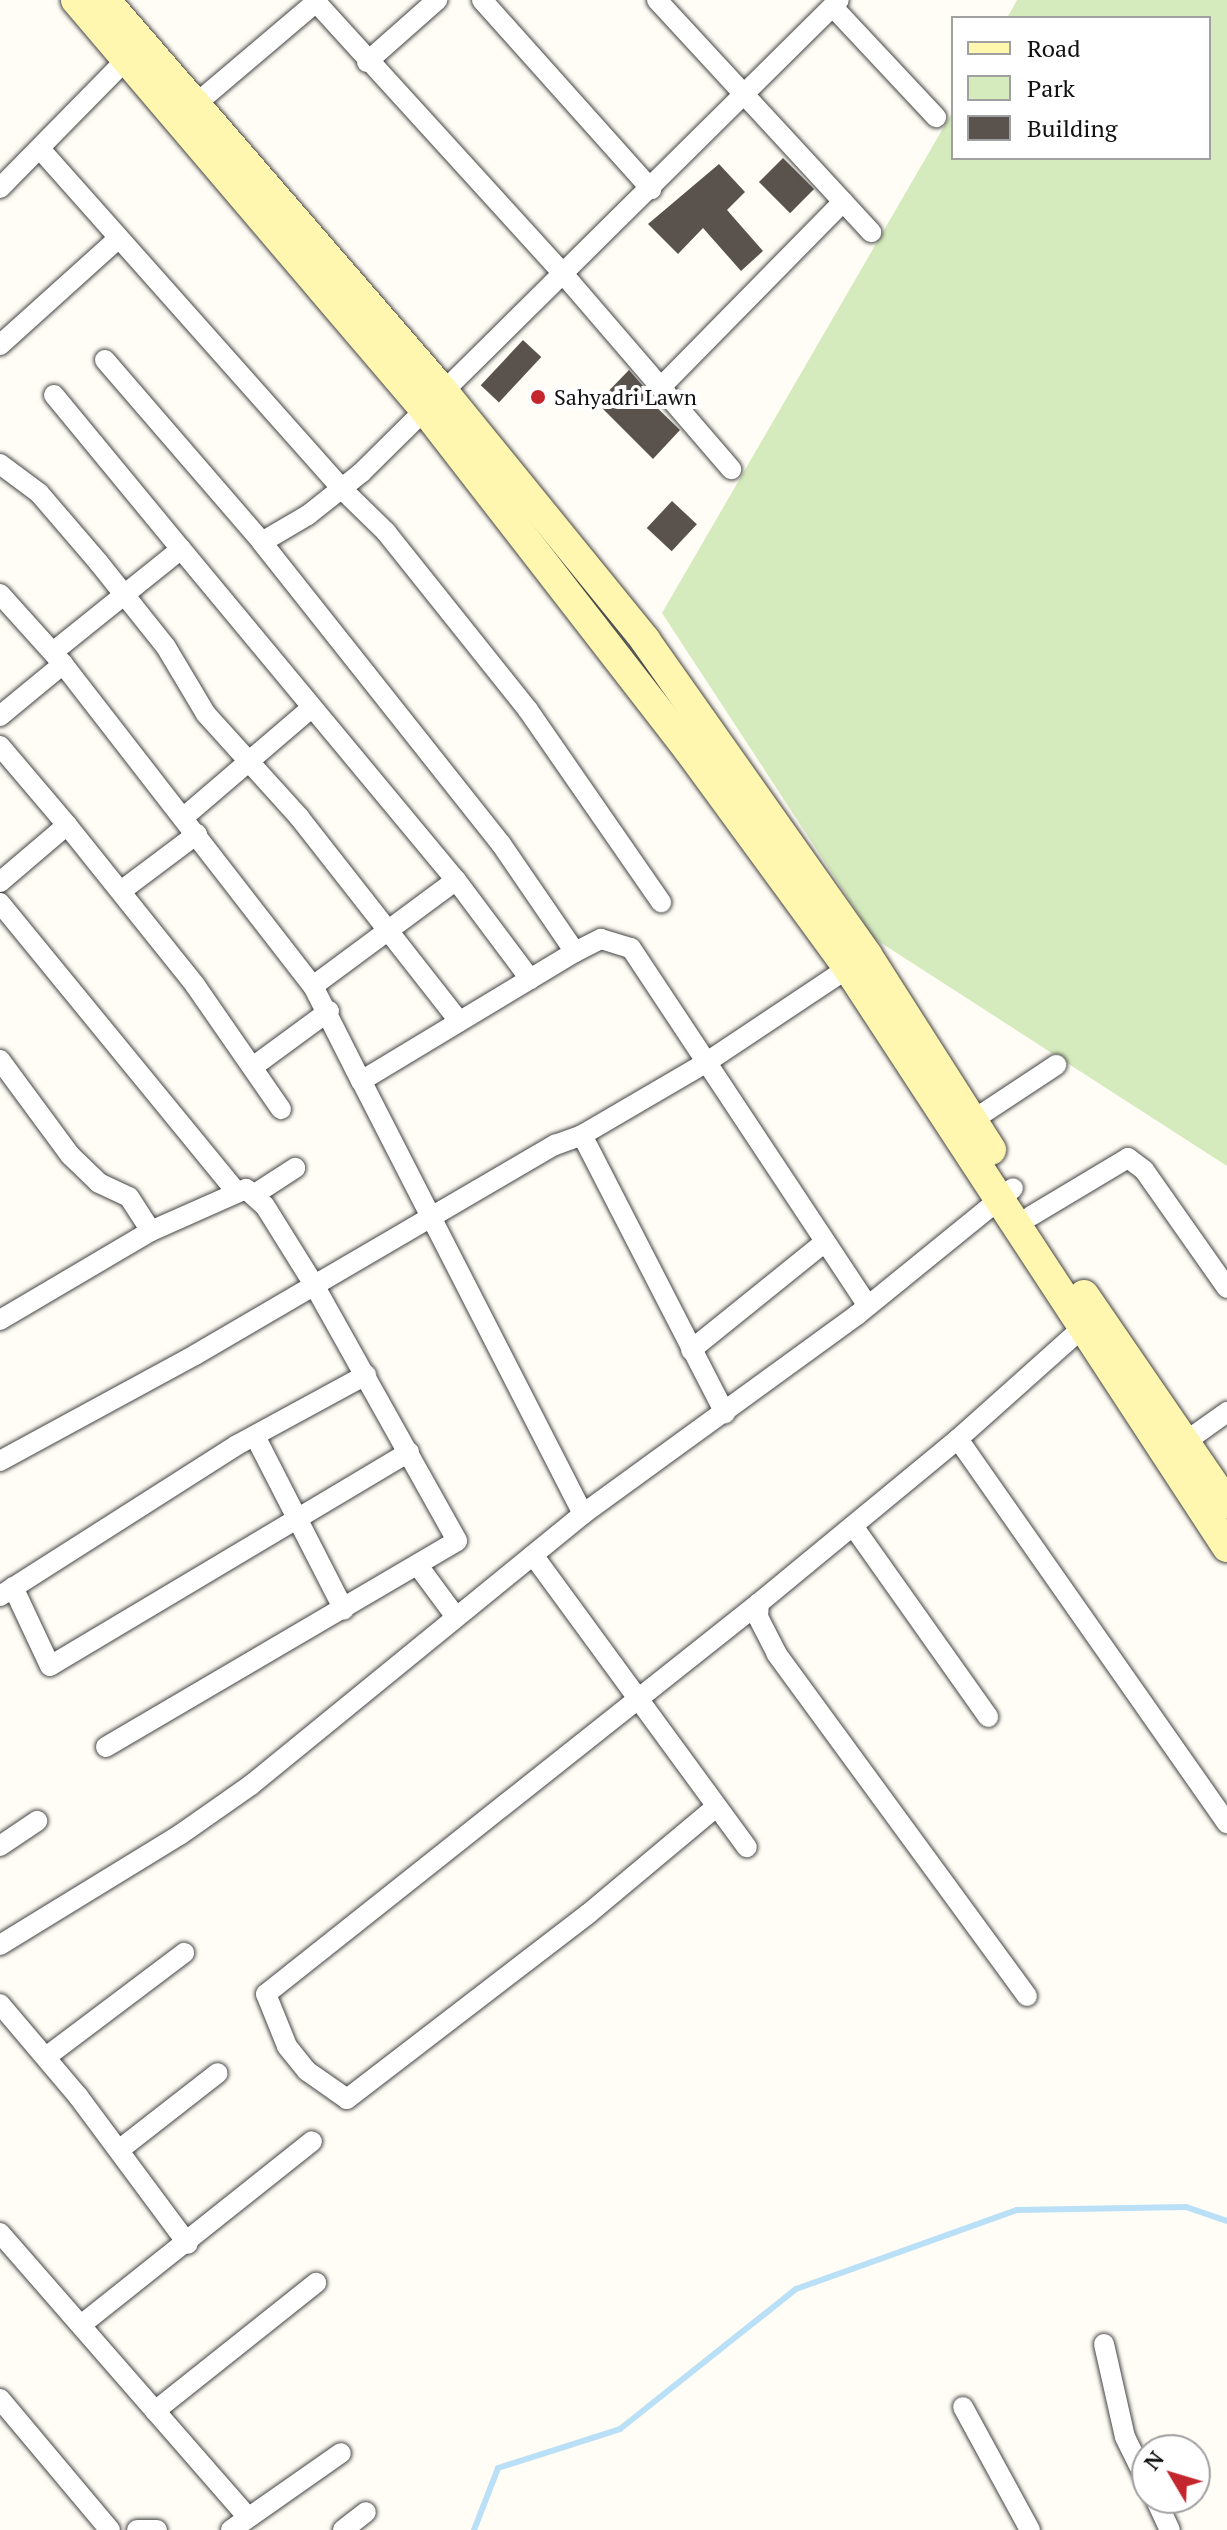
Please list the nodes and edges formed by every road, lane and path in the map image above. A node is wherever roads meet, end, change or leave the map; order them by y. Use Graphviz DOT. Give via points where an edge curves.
graph roads {
  1 [pos="76,0"];
  2 [pos="105,0"];
  3 [pos="437,0"];
  4 [pos="482,0"];
  5 [pos="657,0"];
  6 [pos="317,1"];
  7 [pos="836,3"];
  8 [pos="125,61"];
  9 [pos="367,62"];
  10 [pos="744,96"];
  11 [pos="197,103"];
  12 [pos="936,117"];
  13 [pos="42,151"];
  14 [pos="0,188"];
  15 [pos="651,189"];
  16 [pos="843,202"];
  17 [pos="871,232"];
  18 [pos="119,238"];
  19 [pos="565,276"];
  20 [pos="0,345"];
  21 [pos="105,360"];
  22 [pos="661,387"];
  23 [pos="54,395"];
  24 [pos="434,401"];
  25 [pos="0,464"];
  26 [pos="731,469"];
  27 [pos="343,490"];
  28 [pos="262,542"];
  29 [pos="181,549"];
  30 [pos="0,594"];
  31 [pos="125,597"];
  32 [pos="58,658"];
  33 [pos="310,709"];
  34 [pos="0,716"];
  35 [pos="0,746"];
  36 [pos="248,760"];
  37 [pos="184,817"];
  38 [pos="67,825"];
  39 [pos="197,834"];
  40 [pos="456,880"];
  41 [pos="0,882"];
  42 [pos="121,891"];
  43 [pos="661,902"];
  44 [pos="0,903"];
  45 [pos="388,931"];
  46 [pos="575,952"];
  47 [pos="857,962"];
  48 [pos="530,979"];
  49 [pos="313,986"];
  50 [pos="329,1011"];
  51 [pos="459,1021"];
  52 [pos="0,1060"];
  53 [pos="707,1062"];
  54 [pos="1056,1065"];
  55 [pos="254,1066"];
  56 [pos="361,1081"];
  57 [pos="281,1109"];
  58 [pos="973,1120"];
  59 [pos="582,1135"];
  60 [pos="295,1168"];
  61 [pos="245,1192"];
  62 [pos="1006,1193"];
  63 [pos="1031,1216"];
  64 [pos="431,1220"];
  65 [pos="151,1231"];
  66 [pos="825,1242"];
  67 [pos="313,1283"];
  68 [pos="1227,1288"];
  69 [pos="868,1306"];
  70 [pos="0,1320"];
  71 [pos="1089,1322"];
  72 [pos="691,1350"];
  73 [pos="366,1375"];
  74 [pos="1227,1412"];
  75 [pos="725,1413"];
  76 [pos="255,1436"];
  77 [pos="958,1439"];
  78 [pos="1185,1442"];
  79 [pos="409,1452"];
  80 [pos="0,1461"];
  81 [pos="1227,1504"];
  82 [pos="583,1514"];
  83 [pos="294,1520"];
  84 [pos="853,1526"];
  85 [pos="1227,1547"];
  86 [pos="533,1555"];
  87 [pos="419,1567"];
  88 [pos="6,1592"];
  89 [pos="759,1603"];
  90 [pos="344,1610"];
  91 [pos="456,1617"];
  92 [pos="638,1698"];
  93 [pos="988,1717"];
  94 [pos="106,1747"];
  95 [pos="716,1807"];
  96 [pos="37,1821"];
  97 [pos="1227,1823"];
  98 [pos="0,1846"];
  99 [pos="747,1847"];
  100 [pos="0,1945"];
  101 [pos="184,1953"];
  102 [pos="1027,1996"];
  103 [pos="0,2004"];
  104 [pos="46,2057"];
  105 [pos="218,2073"];
  106 [pos="312,2141"];
  107 [pos="119,2150"];
  108 [pos="0,2233"];
  109 [pos="188,2244"];
  110 [pos="316,2283"];
  111 [pos="81,2325"];
  112 [pos="1104,2344"];
  113 [pos="0,2399"];
  114 [pos="963,2407"];
  115 [pos="155,2411"];
  116 [pos="8,2423"];
  117 [pos="1131,2449"];
  118 [pos="341,2453"];
  119 [pos="366,2512"];
  120 [pos="248,2517"];
  121 [pos="110,2530"];
  122 [pos="137,2530"];
  123 [pos="157,2530"];
  124 [pos="231,2530"];
  125 [pos="343,2530"];
  126 [pos="1030,2530"];
  1 -- 8 [label="street"];
  2 -- 11 [label="street"];
  3 -- 9 [label="street"];
  4 -- 15 [label="street"];
  5 -- 10 [label="street"];
  6 -- 9 [label="street"];
  6 -- 11 [label="street"];
  7 -- 10 [label="street"];
  7 -- 12 [label="street"];
  8 -- 13 [label="street"];
  8 -- 24 [label="street"];
  9 -- 19 [label="street"];
  10 -- 15 [label="street"];
  10 -- 16 [label="street"];
  11 -- 24 [label="street"];
  13 -- 14 [label="street"];
  13 -- 18 [label="street"];
  15 -- 19 [label="street"];
  16 -- 17 [label="street"];
  16 -- 22 [label="street"];
  18 -- 20 [label="street"];
  18 -- 27 [label="street"];
  19 -- 22 [label="street"];
  19 -- 24 [label="street"];
  21 -- 28 [label="street"];
  22 -- 26 [label="street"];
  23 -- 29 [label="street"];
  24 -- 27 [label="street"];
  24 -- 47 [label="street" via="645,640"];
  25 -- 31 [label="street" via="39,493"];
  27 -- 28 [label="street"];
  27 -- 43 [label="street" via="386,532 424,585 484,652"];
  28 -- 46 [label="street" via="501,844"];
  29 -- 31 [label="street"];
  29 -- 33 [label="street"];
  30 -- 32 [label="street"];
  31 -- 32 [label="street"];
  31 -- 36 [label="street" via="166,647 206,714"];
  32 -- 34 [label="street"];
  32 -- 37 [label="street"];
  33 -- 36 [label="street"];
  33 -- 40 [label="street"];
  35 -- 38 [label="street"];
  36 -- 37 [label="street"];
  36 -- 45 [label="street"];
  37 -- 39 [label="street"];
  38 -- 41 [label="street"];
  38 -- 42 [label="street"];
  39 -- 42 [label="street"];
  39 -- 49 [label="street"];
  40 -- 45 [label="street"];
  40 -- 48 [label="street"];
  42 -- 55 [label="street"];
  44 -- 61 [label="street"];
  45 -- 49 [label="street"];
  45 -- 51 [label="street"];
  46 -- 48 [label="street"];
  46 -- 53 [label="street" via="601,939 631,948"];
  47 -- 53 [label="street"];
  47 -- 58 [label="street"];
  47 -- 62 [label="street"];
  48 -- 51 [label="street"];
  49 -- 50 [label="street"];
  50 -- 55 [label="street"];
  50 -- 56 [label="street"];
  51 -- 56 [label="street"];
  52 -- 65 [label="street" via="70,1155 99,1183 129,1197"];
  53 -- 59 [label="street"];
  53 -- 66 [label="street"];
  54 -- 58 [label="street"];
  55 -- 57 [label="street"];
  56 -- 64 [label="street"];
  58 -- 62 [label="street"];
  59 -- 64 [label="street" via="555,1145"];
  59 -- 72 [label="street"];
  60 -- 61 [label="street"];
  61 -- 65 [label="street"];
  61 -- 67 [label="street"];
  62 -- 63 [label="street"];
  62 -- 69 [label="street"];
  62 -- 71 [label="street"];
  63 -- 68 [label="street" via="1128,1158 1144,1170"];
  63 -- 71 [label="street"];
  64 -- 67 [label="street"];
  64 -- 82 [label="street"];
  65 -- 70 [label="street"];
  66 -- 69 [label="street"];
  66 -- 72 [label="street"];
  67 -- 73 [label="street"];
  67 -- 80 [label="street" via="195,1355"];
  69 -- 75 [label="street"];
  71 -- 77 [label="street"];
  71 -- 78 [label="street"];
  71 -- 85 [label="street"];
  72 -- 75 [label="street"];
  73 -- 76 [label="street"];
  73 -- 79 [label="street"];
  74 -- 78 [label="street"];
  75 -- 82 [label="street"];
  76 -- 83 [label="street"];
  76 -- 88 [label="street"];
  77 -- 84 [label="street"];
  77 -- 97 [label="street"];
  78 -- 81 [label="street"];
  79 -- 83 [label="street"];
  79 -- 87 [label="street" via="457,1541"];
  82 -- 86 [label="street"];
  83 -- 88 [label="street" via="50,1666"];
  83 -- 90 [label="street"];
  84 -- 89 [label="street"];
  84 -- 93 [label="street"];
  86 -- 91 [label="street"];
  86 -- 92 [label="street"];
  87 -- 90 [label="street"];
  87 -- 91 [label="street"];
  89 -- 92 [label="street"];
  89 -- 102 [label="street" via="758,1617 795,1680"];
  90 -- 94 [label="street"];
  91 -- 100 [label="street" via="251,1785"];
  92 -- 95 [label="street"];
  92 -- 95 [label="street" via="266,1994 287,2046 307,2071 347,2099 588,1914"];
  95 -- 99 [label="street"];
  96 -- 98 [label="street"];
  101 -- 104 [label="street"];
  103 -- 104 [label="street"];
  104 -- 107 [label="street"];
  105 -- 107 [label="street"];
  106 -- 109 [label="street"];
  107 -- 109 [label="street"];
  108 -- 111 [label="street"];
  109 -- 111 [label="street"];
  110 -- 115 [label="street"];
  111 -- 115 [label="street"];
  112 -- 117 [label="street"];
  113 -- 116 [label="street"];
  114 -- 126 [label="street"];
  115 -- 120 [label="street"];
  116 -- 121 [label="street"];
  118 -- 120 [label="street"];
  119 -- 125 [label="street"];
  120 -- 124 [label="street"];
  122 -- 123 [label="street"];
}
